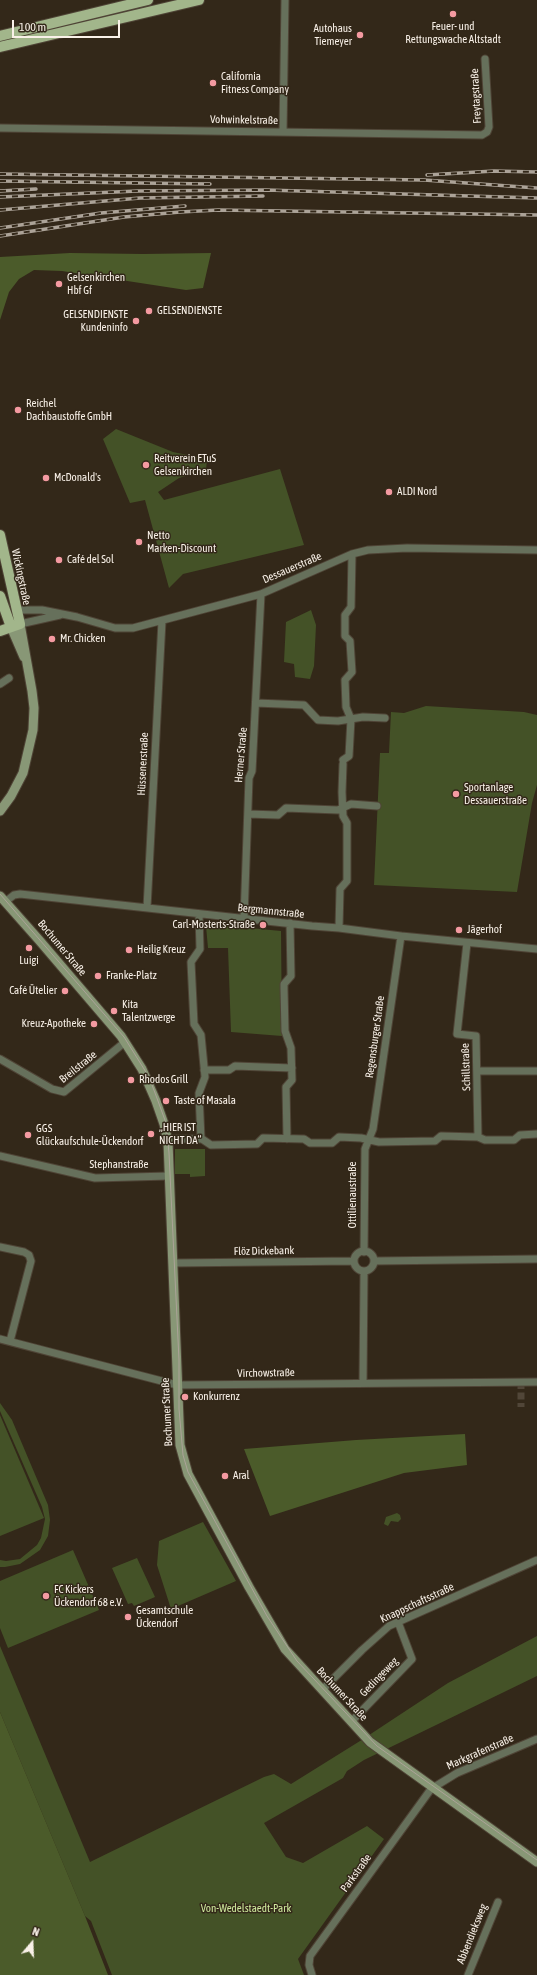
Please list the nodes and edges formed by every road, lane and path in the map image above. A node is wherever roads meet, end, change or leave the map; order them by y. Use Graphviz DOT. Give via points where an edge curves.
graph roads {
  1 [pos="148,0"];
  2 [pos="199,0"];
  3 [pos="285,0"];
  4 [pos="0,36"];
  5 [pos="0,47"];
  6 [pos="485,59"];
  7 [pos="0,128"];
  8 [pos="283,132"];
  9 [pos="487,132"];
  10 [pos="0,535"];
  11 [pos="537,550"];
  12 [pos="352,554"];
  13 [pos="261,594"];
  14 [pos="0,596"];
  15 [pos="7,611"];
  16 [pos="60,614"];
  17 [pos="162,621"];
  18 [pos="15,626"];
  19 [pos="0,631"];
  20 [pos="9,678"];
  21 [pos="0,684"];
  22 [pos="256,703"];
  23 [pos="385,718"];
  24 [pos="351,719"];
  25 [pos="377,806"];
  26 [pos="344,807"];
  27 [pos="0,811"];
  28 [pos="248,814"];
  29 [pos="2,899"];
  30 [pos="147,908"];
  31 [pos="199,914"];
  32 [pos="244,918"];
  33 [pos="290,924"];
  34 [pos="339,928"];
  35 [pos="401,936"];
  36 [pos="467,943"];
  37 [pos="537,949"];
  38 [pos="125,1042"];
  39 [pos="0,1058"];
  40 [pos="292,1068"];
  41 [pos="204,1070"];
  42 [pos="537,1070"];
  43 [pos="477,1071"];
  44 [pos="537,1134"];
  45 [pos="478,1137"];
  46 [pos="201,1139"];
  47 [pos="287,1139"];
  48 [pos="368,1139"];
  49 [pos="167,1140"];
  50 [pos="0,1156"];
  51 [pos="169,1176"];
  52 [pos="0,1247"];
  53 [pos="364,1252"];
  54 [pos="537,1259"];
  55 [pos="354,1261"];
  56 [pos="374,1261"];
  57 [pos="173,1263"];
  58 [pos="364,1271"];
  59 [pos="0,1339"];
  60 [pos="10,1342"];
  61 [pos="537,1382"];
  62 [pos="363,1383"];
  63 [pos="177,1384"];
  64 [pos="537,1560"];
  65 [pos="398,1622"];
  66 [pos="322,1690"];
  67 [pos="351,1722"];
  68 [pos="537,1739"];
  69 [pos="432,1788"];
  70 [pos="537,1862"];
  71 [pos="498,1902"];
  72 [pos="312,1975"];
  73 [pos="468,1975"];
  1 -- 4 [label="main road"];
  2 -- 5 [label="main road"];
  3 -- 8 [label="street"];
  6 -- 9 [label="street, Freytagstraße" via="489,126"];
  7 -- 8 [label="street, Vohwinkelstraße"];
  8 -- 9 [label="street, Vohwinkelstraße" via="482,135"];
  10 -- 15 [label="main road, Wickingstraße"];
  11 -- 12 [label="street, Dessauerstraße" via="386,548"];
  12 -- 13 [label="street, Dessauerstraße"];
  12 -- 24 [label="street" via="351,607 345,615 352,672 346,680 346,707"];
  13 -- 17 [label="street, Dessauerstraße"];
  13 -- 22 [label="street, Herner Straße"];
  14 -- 15 [label="main road, Wickingstraße"];
  15 -- 16 [label="street, Dessauerstraße" via="42,610"];
  15 -- 18 [label="main road, Wickingstraße"];
  16 -- 17 [label="street, Dessauerstraße" via="123,628"];
  16 -- 18 [label="street, Dessauerstraße"];
  17 -- 30 [label="street, Hüssenerstraße"];
  18 -- 19 [label="main road"];
  18 -- 27 [label="main road" via="27,664 34,708 27,761 17,786"];
  20 -- 21 [label="street"];
  22 -- 24 [label="street" via="304,705 318,720"];
  22 -- 28 [label="street, Herner Straße"];
  23 -- 24 [label="street"];
  24 -- 26 [label="street" via="349,756 343,762"];
  25 -- 26 [label="street" via="351,804"];
  26 -- 28 [label="street" via="338,810 286,808 278,815"];
  26 -- 34 [label="street" via="343,816 347,823 347,881 340,889"];
  28 -- 32 [label="street, Herner Straße"];
  29 -- 30 [label="street, Bergmannstraße" via="20,894"];
  29 -- 38 [label="main road, Bochumer Straße"];
  30 -- 31 [label="street, Bergmannstraße"];
  31 -- 32 [label="street, Bergmannstraße"];
  31 -- 41 [label="street" via="200,948 190,962 194,1024 201,1035"];
  32 -- 33 [label="street, Bergmannstraße"];
  33 -- 34 [label="street, Bergmannstraße"];
  33 -- 40 [label="street" via="291,976 284,984 284,989 285,1031 291,1048"];
  34 -- 35 [label="street, Bergmannstraße"];
  35 -- 36 [label="street, Bergmannstraße"];
  35 -- 48 [label="street, Regensburger Straße" via="373,1130"];
  36 -- 37 [label="street, Bergmannstraße"];
  36 -- 43 [label="street, Schillstraße" via="457,1034 476,1036"];
  38 -- 39 [label="street, Breilstraße" via="64,1092 52,1089"];
  38 -- 49 [label="main road, Bochumer Straße" via="147,1079 160,1112"];
  40 -- 41 [label="street" via="235,1066 229,1070"];
  40 -- 47 [label="street" via="292,1080 286,1087"];
  41 -- 46 [label="street" via="205,1077 199,1093"];
  42 -- 43 [label="street"];
  43 -- 45 [label="street, Schillstraße"];
  44 -- 45 [label="street" via="520,1135 514,1140 485,1140"];
  45 -- 48 [label="street" via="441,1136 435,1141 380,1142"];
  46 -- 47 [label="street" via="211,1145 257,1144 263,1138"];
  46 -- 49 [label="street"];
  47 -- 48 [label="street" via="304,1139 310,1143 332,1143 339,1138"];
  48 -- 53 [label="street, Ottilienaustraße" via="365,1149"];
  49 -- 51 [label="main road, Bochumer Straße"];
  50 -- 51 [label="street, Stephanstraße" via="95,1178"];
  51 -- 57 [label="main road, Bochumer Straße"];
  52 -- 60 [label="street" via="24,1252 29,1255 31,1261"];
  53 -- 55 [label="street" via="356,1256"];
  53 -- 56 [label="street" via="372,1255"];
  54 -- 56 [label="street"];
  55 -- 57 [label="street, Flöz Dickebank"];
  55 -- 58 [label="street" via="356,1267"];
  56 -- 58 [label="street" via="372,1267"];
  57 -- 63 [label="main road, Bochumer Straße"];
  58 -- 62 [label="street"];
  59 -- 60 [label="street, Virchowstraße"];
  60 -- 63 [label="street, Virchowstraße"];
  61 -- 62 [label="street, Virchowstraße"];
  62 -- 63 [label="street, Virchowstraße"];
  63 -- 66 [label="main road, Bochumer Straße" via="180,1445 188,1474 273,1631 285,1649"];
  64 -- 65 [label="street, Knappschaftsstraße"];
  65 -- 66 [label="street, Knappschaftsstraße" via="379,1634"];
  65 -- 67 [label="street, Gedingeweg" via="412,1659"];
  66 -- 67 [label="main road, Bochumer Straße"];
  67 -- 69 [label="main road, Bochumer Straße" via="377,1748"];
  68 -- 69 [label="street, Markgrafenstraße" via="457,1773"];
  69 -- 70 [label="main road, Bochumer Straße"];
  69 -- 72 [label="street, Parkstraße" via="310,1956"];
  71 -- 73 [label="street, Abbendieksweg"];
}
